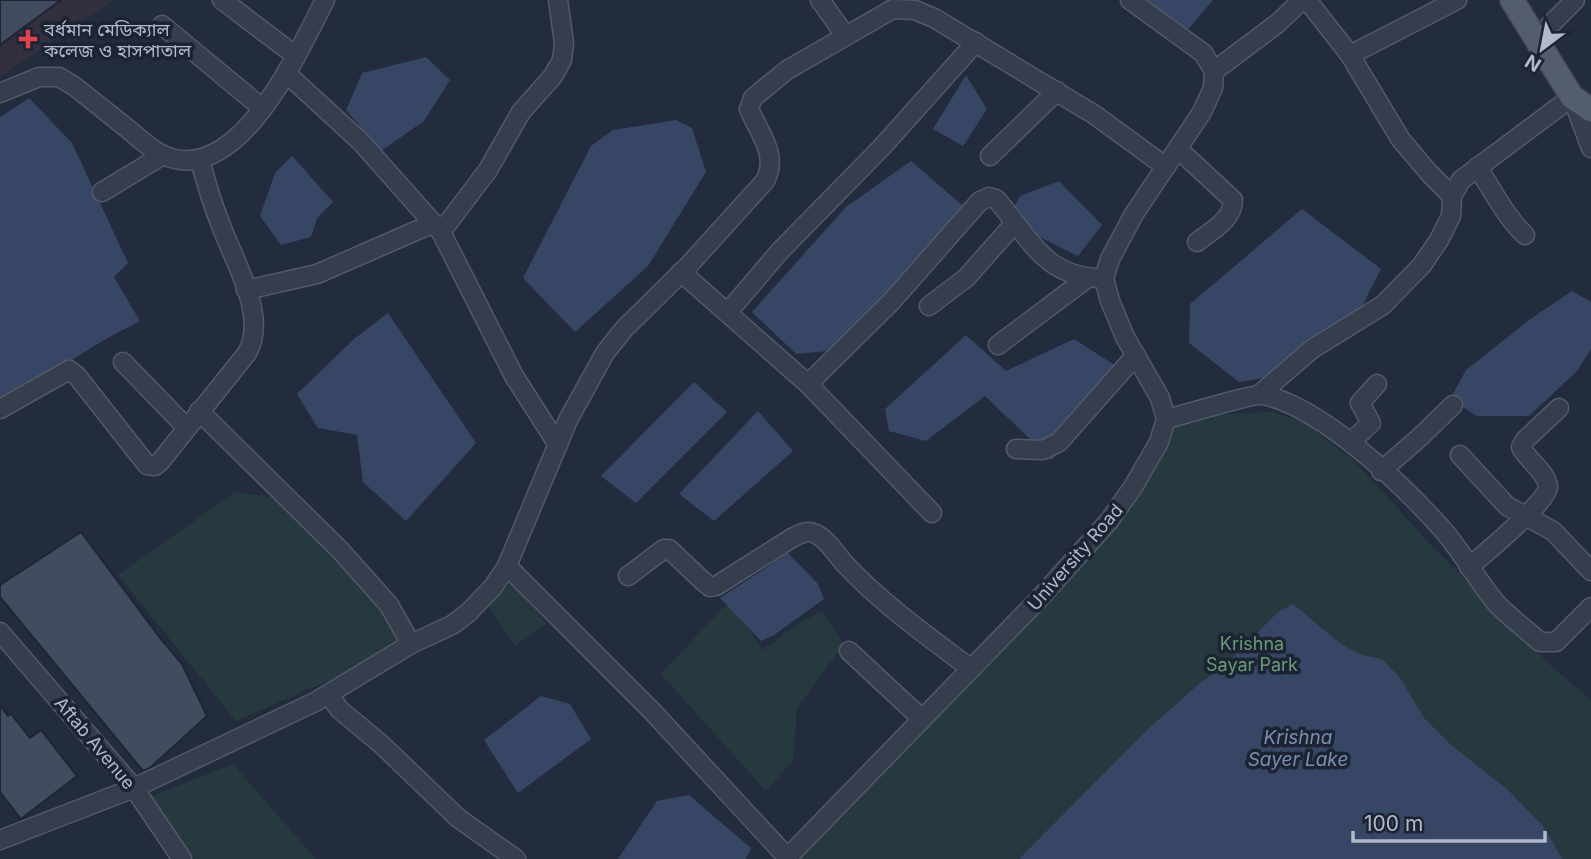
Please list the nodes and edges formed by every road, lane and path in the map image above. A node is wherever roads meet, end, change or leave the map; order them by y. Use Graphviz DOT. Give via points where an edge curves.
graph roads {
  1 [pos="222,0"];
  2 [pos="326,0"];
  3 [pos="558,0"];
  4 [pos="821,0"];
  5 [pos="1130,0"];
  6 [pos="1302,0"];
  7 [pos="1307,0"];
  8 [pos="1457,0"];
  9 [pos="1512,0"];
  10 [pos="1575,0"];
  11 [pos="162,25"];
  12 [pos="845,35"];
  13 [pos="1537,38"];
  14 [pos="976,42"];
  15 [pos="1350,55"];
  16 [pos="296,56"];
  17 [pos="1214,71"];
  18 [pos="286,74"];
  19 [pos="1057,91"];
  20 [pos="0,93"];
  21 [pos="1581,104"];
  22 [pos="262,108"];
  23 [pos="1591,148"];
  24 [pos="1178,149"];
  25 [pos="163,155"];
  26 [pos="990,156"];
  27 [pos="201,160"];
  28 [pos="1166,167"];
  29 [pos="1477,167"];
  30 [pos="102,192"];
  31 [pos="1452,196"];
  32 [pos="1014,224"];
  33 [pos="438,227"];
  34 [pos="1525,235"];
  35 [pos="1197,242"];
  36 [pos="681,272"];
  37 [pos="1104,278"];
  38 [pos="1086,279"];
  39 [pos="246,289"];
  40 [pos="929,306"];
  41 [pos="728,312"];
  42 [pos="998,345"];
  43 [pos="1136,355"];
  44 [pos="123,362"];
  45 [pos="808,384"];
  46 [pos="1377,384"];
  47 [pos="1260,394"];
  48 [pos="1453,405"];
  49 [pos="1559,408"];
  50 [pos="0,409"];
  51 [pos="199,411"];
  52 [pos="1166,419"];
  53 [pos="186,427"];
  54 [pos="1351,442"];
  55 [pos="558,444"];
  56 [pos="1016,449"];
  57 [pos="1460,455"];
  58 [pos="1381,471"];
  59 [pos="932,513"];
  60 [pos="1525,518"];
  61 [pos="507,566"];
  62 [pos="1469,567"];
  63 [pos="1591,571"];
  64 [pos="628,576"];
  65 [pos="1591,607"];
  66 [pos="0,632"];
  67 [pos="411,644"];
  68 [pos="849,650"];
  69 [pos="971,668"];
  70 [pos="329,695"];
  71 [pos="922,719"];
  72 [pos="134,788"];
  73 [pos="0,840"];
  74 [pos="787,858"];
  75 [pos="182,859"];
  76 [pos="516,859"];
  1 -- 16 [label="street"];
  2 -- 16 [label="street"];
  3 -- 33 [label="street" via="562,61 521,112 488,170"];
  4 -- 12 [label="street"];
  5 -- 17 [label="street" via="1203,53"];
  6 -- 17 [label="street"];
  7 -- 15 [label="street"];
  8 -- 15 [label="street"];
  9 -- 13 [label="main road"];
  10 -- 13 [label="street"];
  11 -- 22 [label="street"];
  12 -- 14 [label="street" via="893,9 915,10"];
  12 -- 36 [label="street" via="753,97 749,110 764,136 769,172 759,189"];
  13 -- 21 [label="main road"];
  14 -- 19 [label="street"];
  14 -- 41 [label="street"];
  15 -- 31 [label="street" via="1401,140"];
  16 -- 18 [label="street"];
  17 -- 24 [label="street" via="1213,89"];
  18 -- 22 [label="street"];
  18 -- 33 [label="street" via="361,142"];
  19 -- 26 [label="street"];
  19 -- 28 [label="street"];
  20 -- 25 [label="street" via="39,77 59,77"];
  21 -- 23 [label="street"];
  21 -- 29 [label="street"];
  22 -- 27 [label="street" via="237,136"];
  24 -- 28 [label="street"];
  24 -- 35 [label="street" via="1233,200 1228,217"];
  25 -- 27 [label="street"];
  25 -- 30 [label="street"];
  27 -- 39 [label="street"];
  28 -- 37 [label="street" via="1134,214"];
  29 -- 31 [label="street" via="1461,180"];
  29 -- 34 [label="street" via="1506,216"];
  31 -- 47 [label="street" via="1451,216 1422,265 1383,305 1312,349"];
  32 -- 38 [label="street" via="1055,266"];
  32 -- 40 [label="street" via="966,278"];
  32 -- 45 [label="street" via="996,199 980,201 891,302"];
  33 -- 39 [label="street" via="317,274"];
  33 -- 55 [label="street" via="514,376"];
  36 -- 41 [label="street"];
  36 -- 55 [label="street" via="605,354"];
  37 -- 38 [label="street"];
  37 -- 43 [label="street"];
  38 -- 42 [label="street"];
  39 -- 51 [label="street" via="252,344"];
  41 -- 45 [label="street"];
  43 -- 52 [label="street"];
  43 -- 56 [label="street" via="1059,442 1043,450"];
  44 -- 53 [label="street"];
  45 -- 59 [label="street"];
  46 -- 54 [label="street" via="1360,403 1371,423"];
  47 -- 52 [label="street"];
  47 -- 54 [label="street" via="1296,407"];
  48 -- 58 [label="street"];
  49 -- 60 [label="street" via="1521,447 1548,486 1545,497"];
  50 -- 53 [label="street" via="69,370 147,465 160,462"];
  51 -- 53 [label="street"];
  51 -- 67 [label="street" via="340,550 389,605"];
  52 -- 69 [label="street, University Road" via="1159,442 1109,521"];
  54 -- 58 [label="street"];
  55 -- 61 [label="street"];
  57 -- 60 [label="street" via="1507,506"];
  58 -- 62 [label="street" via="1444,531"];
  60 -- 62 [label="street"];
  60 -- 63 [label="street" via="1553,531"];
  61 -- 67 [label="street" via="468,613"];
  61 -- 74 [label="street" via="651,710"];
  62 -- 65 [label="street" via="1497,604 1540,642 1556,642"];
  64 -- 69 [label="street" via="669,548 705,583 716,586 792,538 813,533 911,623"];
  66 -- 72 [label="street, Aftab Avenue"];
  67 -- 70 [label="street"];
  68 -- 71 [label="street"];
  69 -- 71 [label="street, University Road"];
  70 -- 72 [label="street"];
  70 -- 76 [label="street" via="458,818"];
  71 -- 74 [label="street, University Road"];
  72 -- 73 [label="street"];
  72 -- 75 [label="street, Aftab Avenue"];
}
